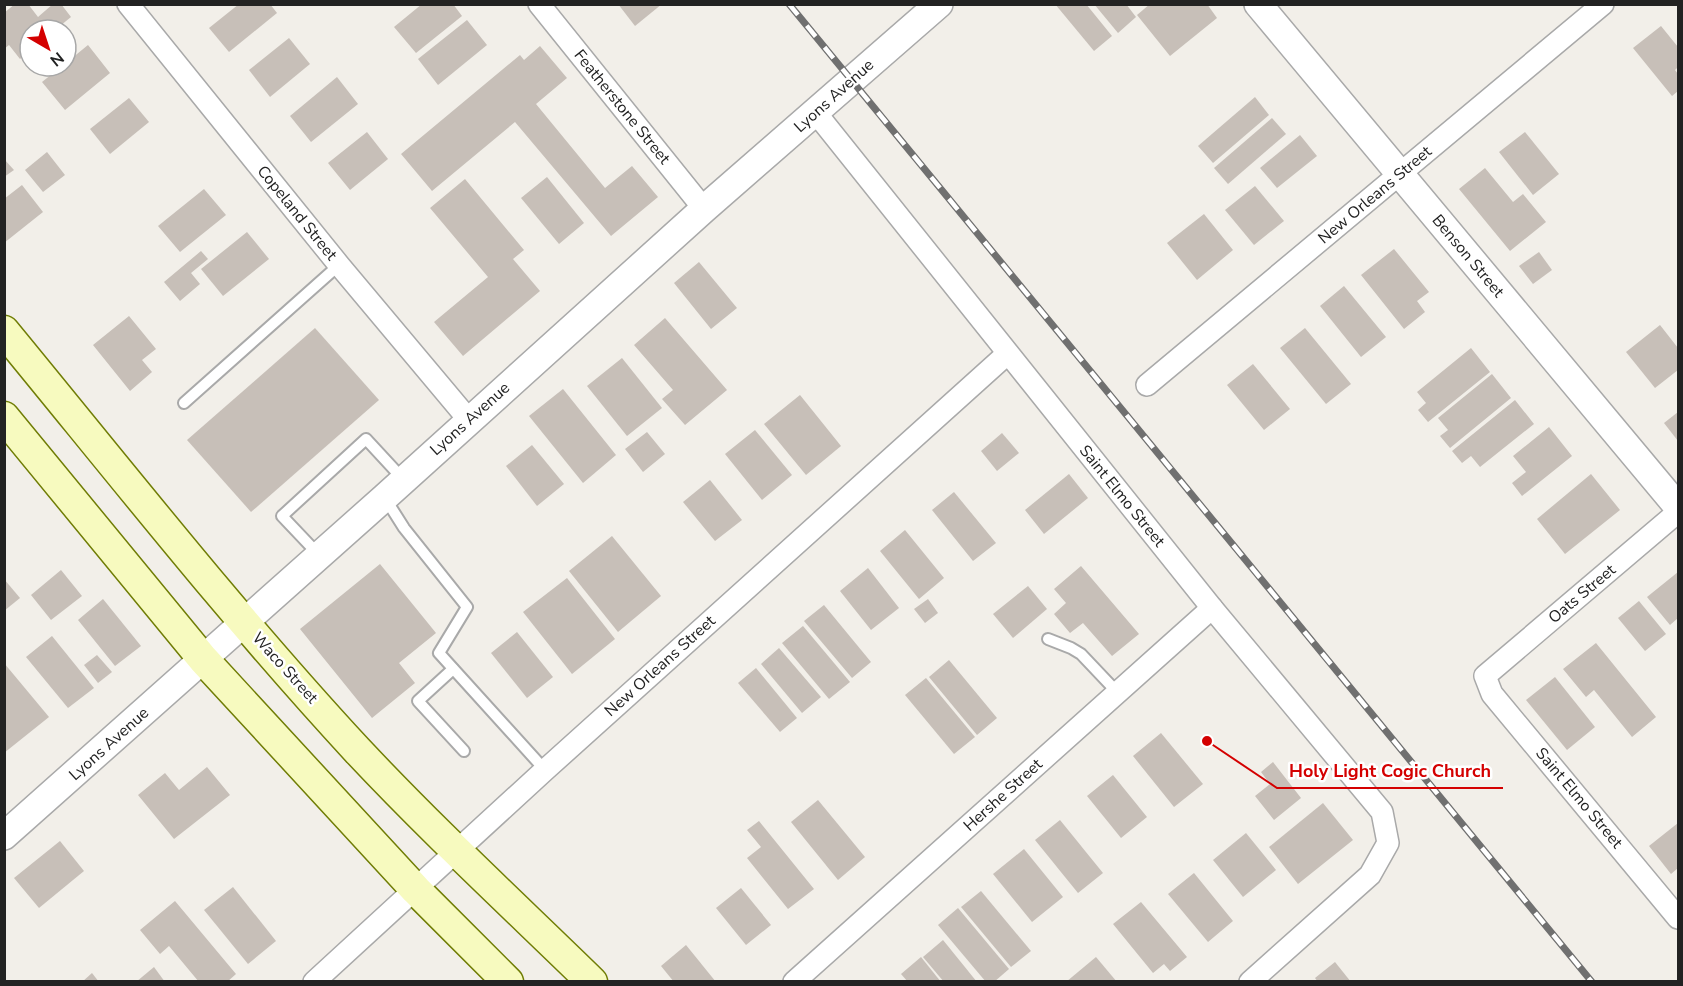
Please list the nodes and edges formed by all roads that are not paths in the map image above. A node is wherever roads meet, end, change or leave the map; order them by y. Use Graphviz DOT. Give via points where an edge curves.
graph roads {
  1 [pos="128,4"];
  2 [pos="539,4"];
  3 [pos="939,4"];
  4 [pos="1258,4"];
  5 [pos="1603,4"];
  6 [pos="816,113"];
  7 [pos="1400,175"];
  8 [pos="704,209"];
  9 [pos="339,265"];
  10 [pos="4,331"];
  11 [pos="1007,354"];
  12 [pos="1147,385"];
  13 [pos="184,404"];
  14 [pos="4,417"];
  15 [pos="469,420"];
  16 [pos="394,489"];
  17 [pos="1678,507"];
  18 [pos="1678,512"];
  19 [pos="319,555"];
  20 [pos="1212,608"];
  21 [pos="244,622"];
  22 [pos="1048,639"];
  23 [pos="203,659"];
  24 [pos="453,669"];
  25 [pos="1485,676"];
  26 [pos="1118,692"];
  27 [pos="464,752"];
  28 [pos="544,770"];
  29 [pos="8,825"];
  30 [pos="458,852"];
  31 [pos="416,890"];
  32 [pos="1678,918"];
  33 [pos="314,981"];
  34 [pos="508,981"];
  35 [pos="592,981"];
  36 [pos="794,981"];
  37 [pos="1250,981"];
  1 -- 9 [label="street, Copeland Street"];
  2 -- 8 [label="street, Featherstone Street"];
  3 -- 6 [label="street, Lyons Avenue"];
  4 -- 7 [label="street, Benson Street"];
  5 -- 7 [label="street, New Orleans Street"];
  6 -- 8 [label="street, Lyons Avenue"];
  6 -- 11 [label="street, Saint Elmo Street"];
  7 -- 12 [label="street, New Orleans Street"];
  7 -- 17 [label="street, Benson Street"];
  8 -- 15 [label="street, Lyons Avenue"];
  9 -- 13 [label="lane"];
  9 -- 15 [label="street, Copeland Street"];
  10 -- 21 [label="main road, Waco Street"];
  11 -- 20 [label="street, Saint Elmo Street"];
  11 -- 28 [label="street, New Orleans Street"];
  14 -- 23 [label="main road"];
  15 -- 16 [label="street, Lyons Avenue"];
  16 -- 19 [label="street, Lyons Avenue"];
  16 -- 19 [label="lane" via="366,440 282,516"];
  16 -- 24 [label="lane" via="404,528 467,607 439,653"];
  18 -- 25 [label="street, Oats Street"];
  19 -- 21 [label="street, Lyons Avenue"];
  20 -- 26 [label="street, Hershe Street"];
  20 -- 37 [label="street, Saint Elmo Street" via="1382,812 1388,843 1370,875"];
  21 -- 23 [label="street, Lyons Avenue"];
  21 -- 30 [label="main road, Waco Street" via="357,750"];
  22 -- 26 [label="lane" via="1081,654"];
  23 -- 29 [label="street, Lyons Avenue"];
  23 -- 31 [label="main road"];
  24 -- 27 [label="lane" via="418,701"];
  24 -- 28 [label="lane"];
  25 -- 32 [label="street, Saint Elmo Street" via="1492,694"];
  26 -- 36 [label="street, Hershe Street"];
  28 -- 30 [label="street, New Orleans Street"];
  30 -- 31 [label="street, New Orleans Street"];
  30 -- 35 [label="main road, Waco Street"];
  31 -- 33 [label="street, New Orleans Street"];
  31 -- 34 [label="main road"];
}
